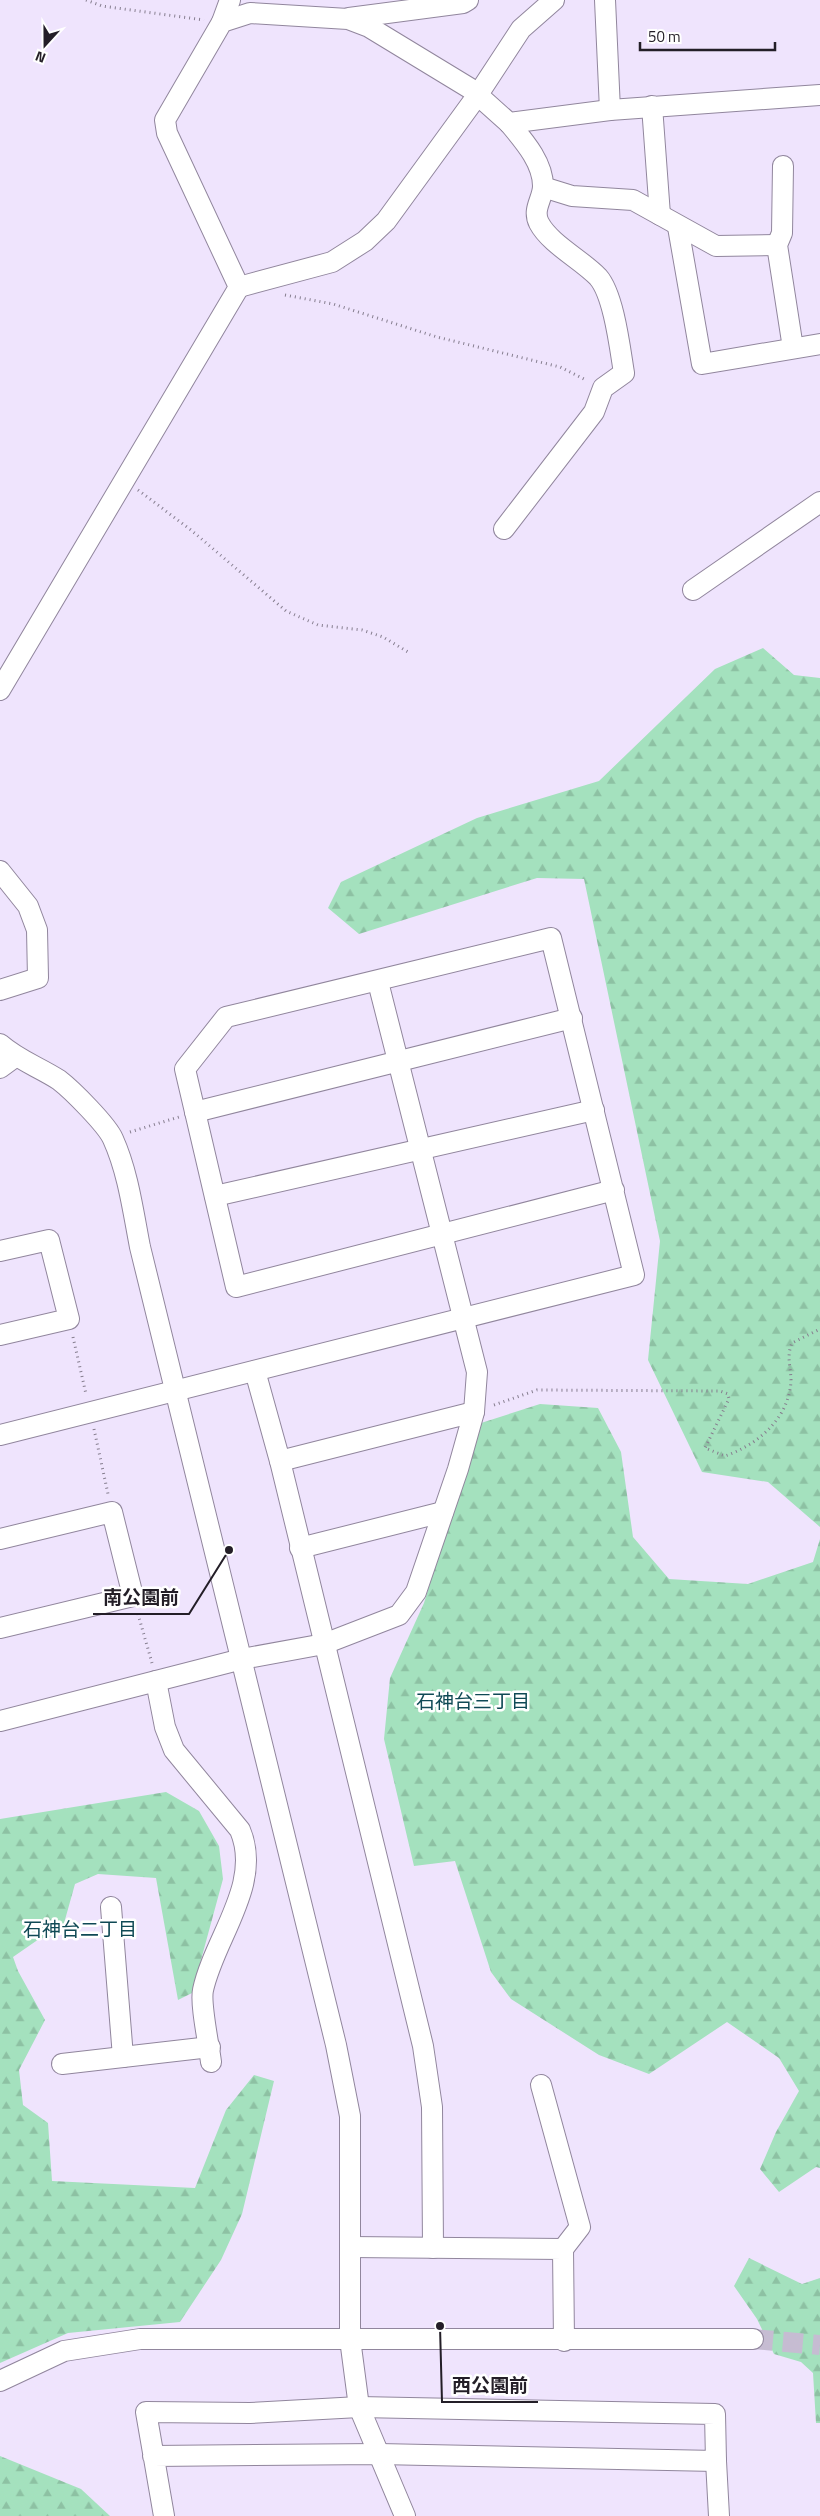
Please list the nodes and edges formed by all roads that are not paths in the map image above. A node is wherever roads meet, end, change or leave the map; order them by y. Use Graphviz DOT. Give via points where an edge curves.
graph roads {
  1 [pos="230,0"];
  2 [pos="468,0"];
  3 [pos="554,0"];
  4 [pos="605,0"];
  5 [pos="348,18"];
  6 [pos="222,22"];
  7 [pos="820,95"];
  8 [pos="477,96"];
  9 [pos="652,106"];
  10 [pos="610,110"];
  11 [pos="509,123"];
  12 [pos="783,166"];
  13 [pos="543,187"];
  14 [pos="660,215"];
  15 [pos="678,227"];
  16 [pos="777,245"];
  17 [pos="240,287"];
  18 [pos="820,344"];
  19 [pos="794,348"];
  20 [pos="820,502"];
  21 [pos="504,529"];
  22 [pos="693,590"];
  23 [pos="0,690"];
  24 [pos="0,871"];
  25 [pos="378,982"];
  26 [pos="0,990"];
  27 [pos="572,1018"];
  28 [pos="0,1044"];
  29 [pos="8,1062"];
  30 [pos="398,1063"];
  31 [pos="594,1110"];
  32 [pos="195,1112"];
  33 [pos="419,1151"];
  34 [pos="614,1190"];
  35 [pos="214,1196"];
  36 [pos="442,1234"];
  37 [pos="0,1251"];
  38 [pos="464,1319"];
  39 [pos="0,1335"];
  40 [pos="255,1371"];
  41 [pos="177,1389"];
  42 [pos="474,1412"];
  43 [pos="0,1435"];
  44 [pos="280,1461"];
  45 [pos="443,1512"];
  46 [pos="0,1538"];
  47 [pos="300,1548"];
  48 [pos="0,1628"];
  49 [pos="324,1644"];
  50 [pos="242,1659"];
  51 [pos="156,1681"];
  52 [pos="0,1721"];
  53 [pos="111,1907"];
  54 [pos="123,2057"];
  55 [pos="62,2064"];
  56 [pos="541,2085"];
  57 [pos="350,2246"];
  58 [pos="433,2248"];
  59 [pos="562,2250"];
  60 [pos="350,2339"];
  61 [pos="753,2340"];
  62 [pos="564,2341"];
  63 [pos="0,2381"];
  64 [pos="359,2407"];
  65 [pos="379,2454"];
  66 [pos="153,2456"];
  67 [pos="716,2461"];
  68 [pos="164,2516"];
  69 [pos="405,2516"];
  70 [pos="719,2516"];
  1 -- 6 [label="street"];
  2 -- 5 [label="street"];
  3 -- 8 [label="street" via="521,29"];
  4 -- 10 [label="street"];
  5 -- 6 [label="street" via="250,13"];
  5 -- 8 [label="street" via="370,27"];
  6 -- 17 [label="street" via="165,120 167,133"];
  7 -- 9 [label="street"];
  8 -- 11 [label="street"];
  8 -- 17 [label="street" via="386,221 365,241 332,262"];
  9 -- 10 [label="street"];
  9 -- 14 [label="street"];
  10 -- 11 [label="street"];
  11 -- 13 [label="street" via="530,148 541,173"];
  12 -- 16 [label="street" via="782,233"];
  13 -- 14 [label="street" via="572,196 633,200"];
  13 -- 21 [label="street" via="536,206 539,222 599,279 612,310 624,373 603,388 594,412"];
  14 -- 15 [label="street"];
  15 -- 16 [label="street" via="716,246"];
  15 -- 19 [label="street" via="702,364"];
  16 -- 19 [label="street"];
  17 -- 23 [label="street"];
  18 -- 19 [label="street"];
  20 -- 22 [label="street"];
  24 -- 26 [label="street" via="28,906 37,930 38,978"];
  25 -- 27 [label="street" via="551,938"];
  25 -- 30 [label="street"];
  25 -- 32 [label="street" via="226,1017 185,1069"];
  27 -- 30 [label="street"];
  27 -- 31 [label="street"];
  28 -- 29 [label="street"];
  29 -- 41 [label="street" via="59,1081 112,1137 121,1161"];
  30 -- 32 [label="street"];
  30 -- 33 [label="street"];
  31 -- 33 [label="street"];
  31 -- 34 [label="street"];
  32 -- 35 [label="street"];
  33 -- 35 [label="street"];
  33 -- 36 [label="street"];
  34 -- 36 [label="street"];
  34 -- 38 [label="street" via="634,1275"];
  35 -- 36 [label="street" via="236,1287"];
  36 -- 38 [label="street"];
  37 -- 39 [label="street" via="49,1240 70,1319"];
  38 -- 40 [label="street"];
  38 -- 42 [label="street" via="477,1372"];
  40 -- 41 [label="street"];
  40 -- 44 [label="street"];
  41 -- 43 [label="street"];
  41 -- 50 [label="street"];
  42 -- 44 [label="street"];
  42 -- 45 [label="street"];
  44 -- 47 [label="street"];
  45 -- 47 [label="street"];
  45 -- 49 [label="street" via="416,1592 399,1615"];
  46 -- 48 [label="street" via="112,1512 133,1596"];
  47 -- 49 [label="street"];
  49 -- 50 [label="street"];
  49 -- 58 [label="street" via="423,2046 432,2107"];
  50 -- 51 [label="street"];
  50 -- 57 [label="street" via="336,2045 350,2116"];
  51 -- 52 [label="street"];
  51 -- 54 [label="street" via="174,1750 240,1830 246,1844 246,1866 240,1895 203,1991 210,2055"];
  53 -- 54 [label="street"];
  54 -- 55 [label="street"];
  56 -- 59 [label="street" via="580,2227"];
  57 -- 58 [label="street"];
  57 -- 60 [label="street"];
  58 -- 59 [label="street"];
  59 -- 62 [label="street"];
  60 -- 62 [label="street"];
  60 -- 63 [label="street" via="140,2339 64,2351"];
  60 -- 64 [label="street"];
  61 -- 62 [label="street"];
  64 -- 65 [label="street"];
  64 -- 66 [label="street" via="250,2413 146,2412"];
  64 -- 67 [label="street" via="715,2414"];
  65 -- 66 [label="street"];
  65 -- 67 [label="street"];
  65 -- 69 [label="street"];
  66 -- 68 [label="street"];
  67 -- 70 [label="street"];
}
